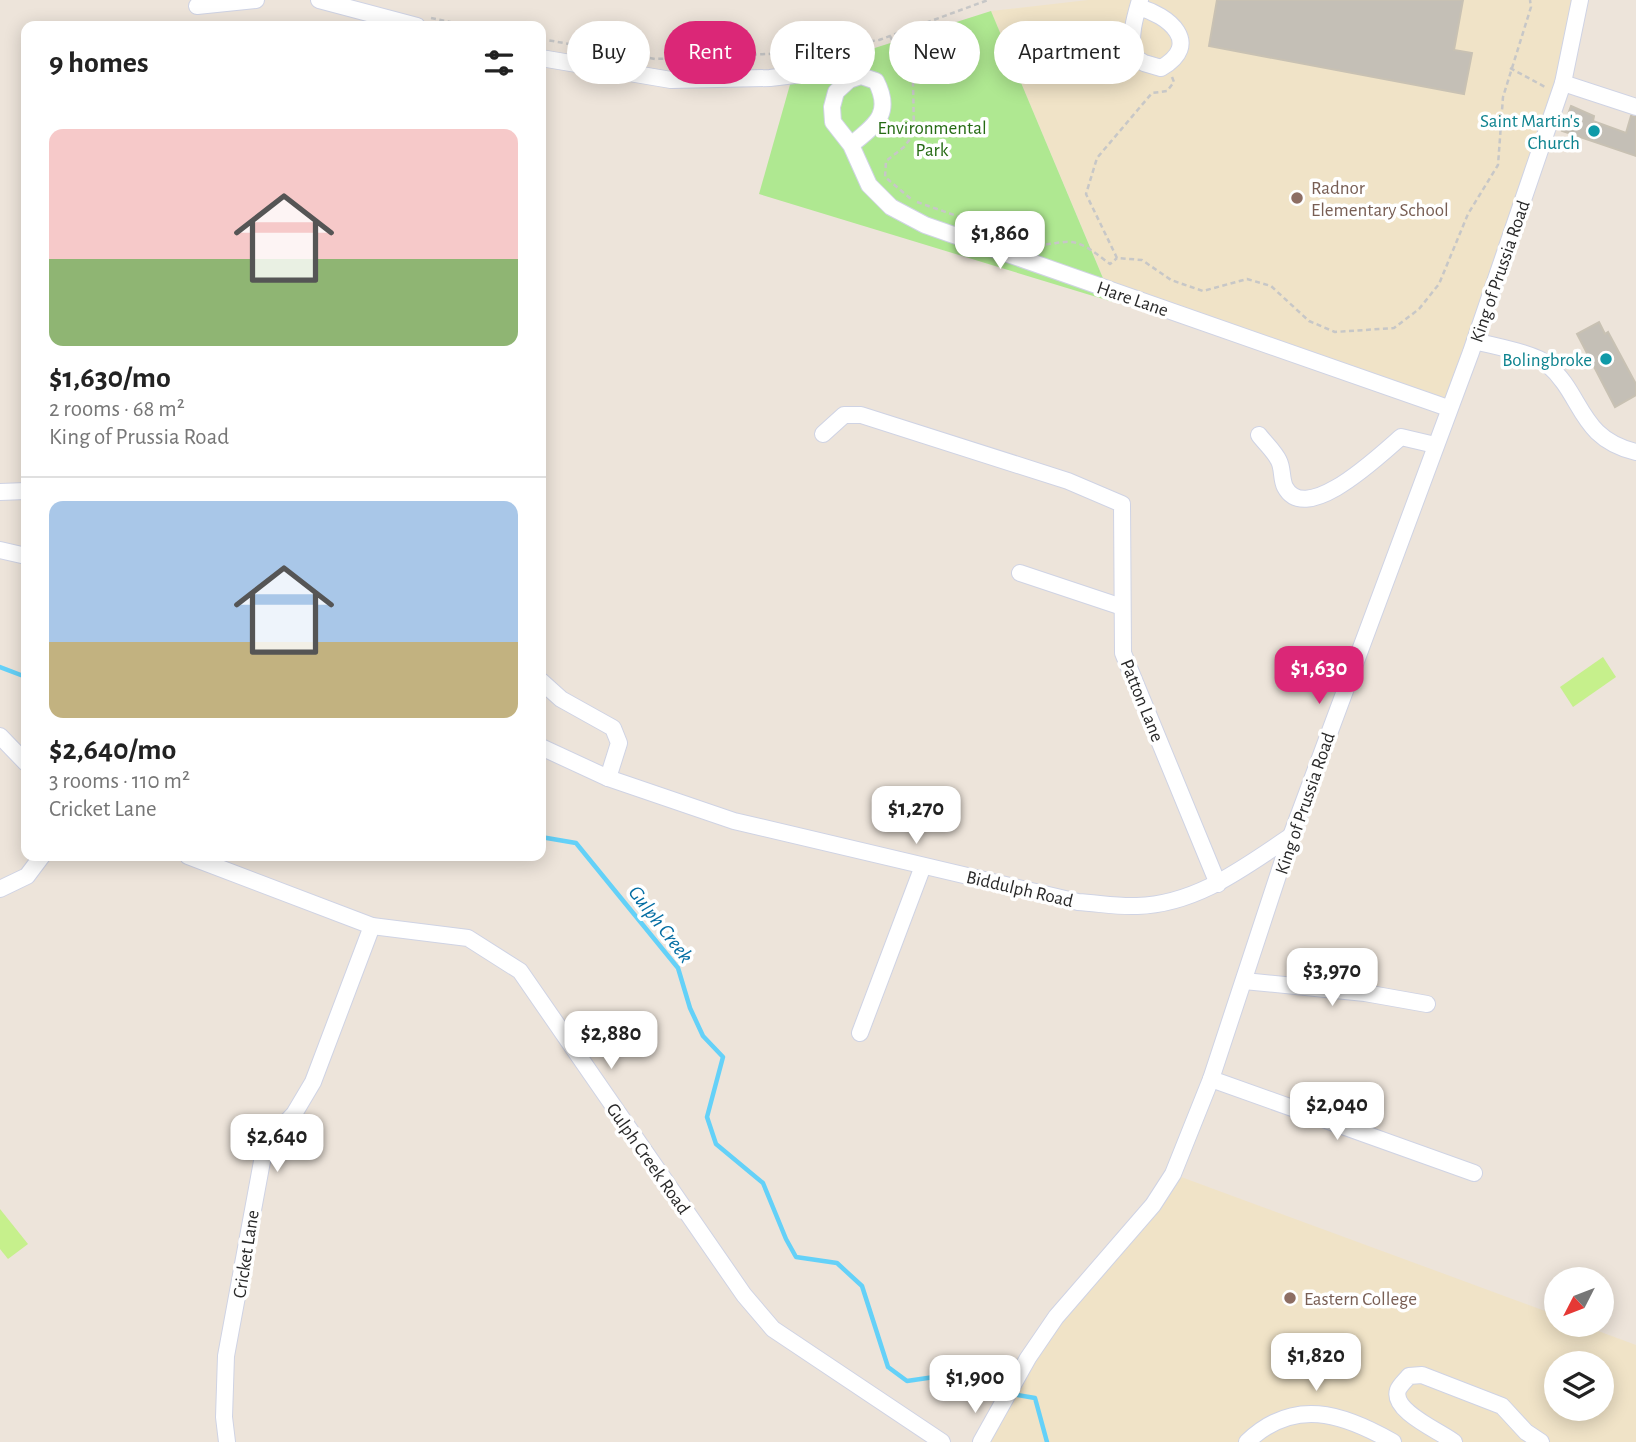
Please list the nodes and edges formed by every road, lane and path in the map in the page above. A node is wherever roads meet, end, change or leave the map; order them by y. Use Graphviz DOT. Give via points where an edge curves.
graph roads {
  1 [pos="256,0"];
  2 [pos="319,0"];
  3 [pos="988,0"];
  4 [pos="1530,0"];
  5 [pos="1580,0"];
  6 [pos="1139,4"];
  7 [pos="197,6"];
  8 [pos="398,21"];
  9 [pos="931,21"];
  10 [pos="889,36"];
  11 [pos="546,40"];
  12 [pos="546,59"];
  13 [pos="1167,64"];
  14 [pos="1510,68"];
  15 [pos="770,78"];
  16 [pos="875,81"];
  17 [pos="845,84"];
  18 [pos="913,84"];
  19 [pos="1561,89"];
  20 [pos="1636,107"];
  21 [pos="851,145"];
  22 [pos="1117,258"];
  23 [pos="1475,341"];
  24 [pos="1448,408"];
  25 [pos="823,434"];
  26 [pos="1259,435"];
  27 [pos="1435,445"];
  28 [pos="1636,452"];
  29 [pos="21,491"];
  30 [pos="0,492"];
  31 [pos="0,550"];
  32 [pos="21,555"];
  33 [pos="1020,573"];
  34 [pos="1122,607"];
  35 [pos="546,686"];
  36 [pos="0,736"];
  37 [pos="546,749"];
  38 [pos="21,758"];
  39 [pos="608,778"];
  40 [pos="1291,836"];
  41 [pos="38,861"];
  42 [pos="201,861"];
  43 [pos="923,866"];
  44 [pos="1218,884"];
  45 [pos="0,889"];
  46 [pos="372,926"];
  47 [pos="1244,981"];
  48 [pos="1427,1004"];
  49 [pos="860,1033"];
  50 [pos="1211,1079"];
  51 [pos="1474,1173"];
  52 [pos="226,1442"];
  53 [pos="942,1442"];
  54 [pos="981,1442"];
  55 [pos="1247,1442"];
  56 [pos="1393,1442"];
  57 [pos="1454,1442"];
  58 [pos="1541,1442"];
  1 -- 7 [label="street"];
  2 -- 8 [label="street"];
  3 -- 9 [label="path"];
  4 -- 14 [label="path"];
  5 -- 19 [label="street, King of Prussia Road"];
  6 -- 13 [label="street" via="1161,15 1178,32 1180,47"];
  6 -- 13 [label="street" via="1130,38 1133,56 1161,68"];
  10 -- 11 [label="path" via="790,53 655,58"];
  12 -- 15 [label="street" via="671,80"];
  13 -- 22 [label="path" via="1174,82 1167,91 1152,93 1097,158 1086,194"];
  14 -- 19 [label="path"];
  14 -- 22 [label="path" via="1503,97 1499,165 1468,214 1440,284 1419,309 1394,328 1335,332 1308,321 1271,286 1247,279 1203,291 1171,280 1142,260"];
  16 -- 21 [label="street" via="884,97 883,111"];
  17 -- 21 [label="street, Hare Lane" via="836,92 832,107 834,122"];
  18 -- 22 [label="path" via="914,134 886,161 885,177 916,202 1037,244 1070,241 1110,264"];
  19 -- 20 [label="street"];
  19 -- 23 [label="street, King of Prussia Road"];
  21 -- 24 [label="street, Hare Lane" via="870,185 891,207 925,225"];
  23 -- 24 [label="street, King of Prussia Road"];
  23 -- 28 [label="street" via="1545,362 1596,433"];
  24 -- 27 [label="street, King of Prussia Road"];
  25 -- 34 [label="street, Patton Lane" via="844,415 861,415 1068,481 1122,504"];
  26 -- 27 [label="street" via="1279,460 1286,488 1296,498 1311,501 1336,488 1401,437"];
  27 -- 40 [label="street, King of Prussia Road"];
  29 -- 30 [label="street"];
  31 -- 32 [label="street"];
  33 -- 34 [label="street"];
  34 -- 44 [label="street, Patton Lane" via="1123,653"];
  35 -- 39 [label="street" via="613,728 619,743"];
  36 -- 38 [label="street"];
  37 -- 39 [label="street, Biddulph Road"];
  39 -- 43 [label="street, Biddulph Road" via="734,821"];
  40 -- 44 [label="street, Biddulph Road"];
  40 -- 47 [label="street, King of Prussia Road"];
  41 -- 45 [label="street" via="27,876"];
  42 -- 46 [label="street, Gulph Creek Road"];
  43 -- 44 [label="street, Biddulph Road" via="1078,902 1136,906 1177,901"];
  43 -- 49 [label="street"];
  46 -- 52 [label="street, Cricket Lane" via="313,1082 294,1114 265,1145 226,1356"];
  46 -- 53 [label="street, Gulph Creek Road" via="468,937 520,971 744,1295 773,1329"];
  47 -- 48 [label="street"];
  47 -- 50 [label="street, King of Prussia Road"];
  50 -- 51 [label="street"];
  50 -- 54 [label="street, King of Prussia Road" via="1174,1174 1064,1308"];
  55 -- 56 [label="street" via="1266,1424 1314,1411 1358,1422"];
  57 -- 58 [label="street" via="1405,1410 1398,1400 1398,1389 1409,1376 1422,1375 1502,1406"];
}
